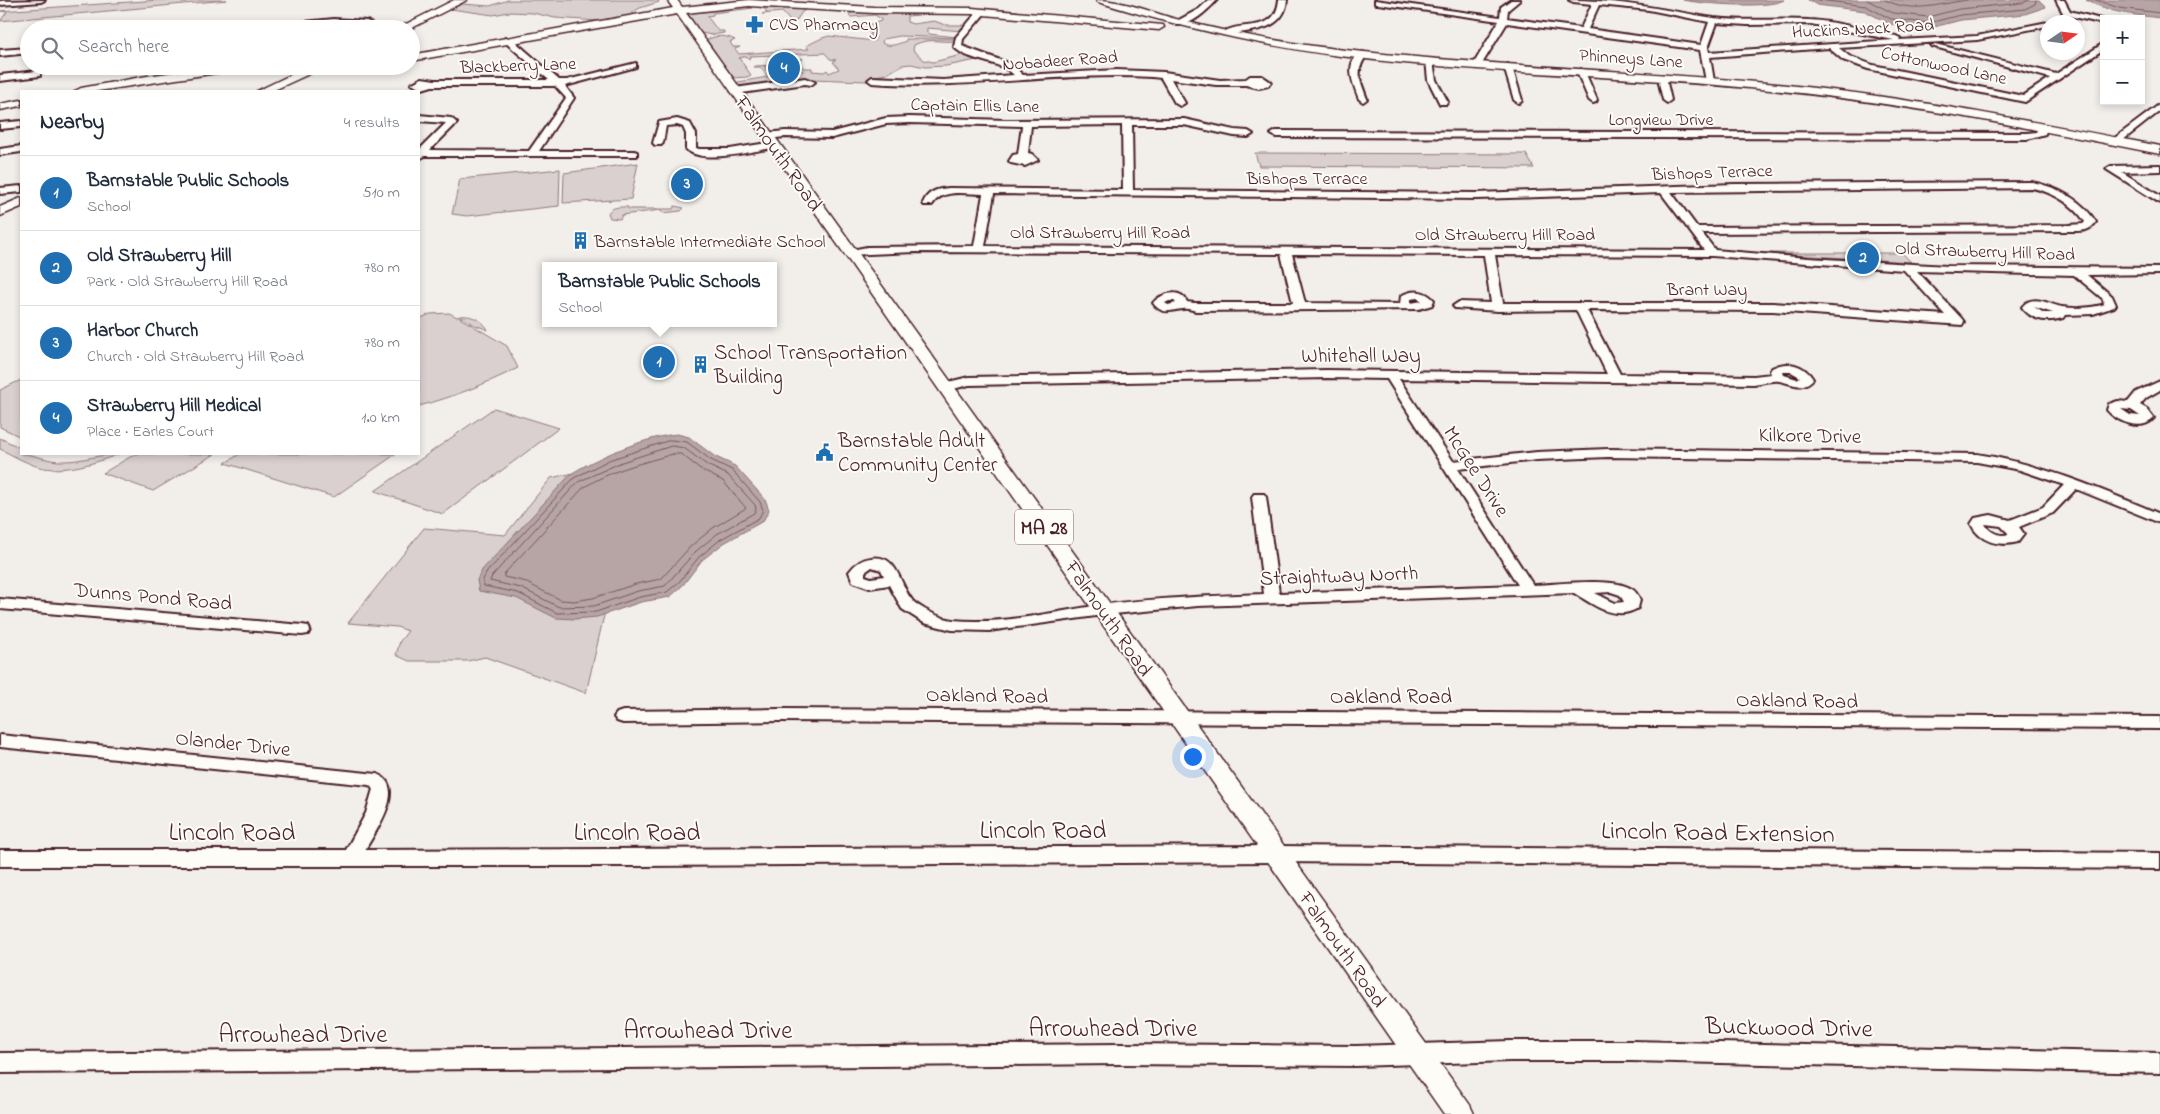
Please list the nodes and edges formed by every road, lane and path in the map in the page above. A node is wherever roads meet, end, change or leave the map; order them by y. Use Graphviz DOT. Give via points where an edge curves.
graph roads {
  1 [pos="41,0"];
  2 [pos="462,0"];
  3 [pos="1101,0"];
  4 [pos="1213,0"];
  5 [pos="1283,0"];
  6 [pos="1516,0"];
  7 [pos="1572,0"];
  8 [pos="2060,0"];
  9 [pos="763,1"];
  10 [pos="1378,2"];
  11 [pos="0,3"];
  12 [pos="1596,3"];
  13 [pos="676,5"];
  14 [pos="982,12"];
  15 [pos="2067,13"];
  16 [pos="420,20"];
  17 [pos="1504,20"];
  18 [pos="1714,20"];
  19 [pos="2100,21"];
  20 [pos="1180,23"];
  21 [pos="1196,26"];
  22 [pos="2040,26"];
  23 [pos="1583,31"];
  24 [pos="1226,33"];
  25 [pos="508,40"];
  26 [pos="1919,42"];
  27 [pos="1830,46"];
  28 [pos="2100,48"];
  29 [pos="20,51"];
  30 [pos="1704,51"];
  31 [pos="0,53"];
  32 [pos="1363,54"];
  33 [pos="420,56"];
  34 [pos="1429,62"];
  35 [pos="633,65"];
  36 [pos="1477,65"];
  37 [pos="1508,67"];
  38 [pos="1581,72"];
  39 [pos="27,75"];
  40 [pos="176,75"];
  41 [pos="298,75"];
  42 [pos="1164,75"];
  43 [pos="2057,77"];
  44 [pos="0,78"];
  45 [pos="1021,78"];
  46 [pos="1664,78"];
  47 [pos="872,80"];
  48 [pos="1710,81"];
  49 [pos="812,82"];
  50 [pos="1249,82"];
  51 [pos="557,83"];
  52 [pos="431,84"];
  53 [pos="86,90"];
  54 [pos="266,90"];
  55 [pos="735,91"];
  56 [pos="1363,98"];
  57 [pos="2025,99"];
  58 [pos="1518,100"];
  59 [pos="1593,100"];
  60 [pos="1667,100"];
  61 [pos="1444,102"];
  62 [pos="2040,102"];
  63 [pos="20,103"];
  64 [pos="0,107"];
  65 [pos="2160,107"];
  66 [pos="420,118"];
  67 [pos="1184,122"];
  68 [pos="1027,123"];
  69 [pos="1127,123"];
  70 [pos="20,124"];
  71 [pos="0,126"];
  72 [pos="2042,128"];
  73 [pos="1248,134"];
  74 [pos="1276,134"];
  75 [pos="770,140"];
  76 [pos="2115,142"];
  77 [pos="658,143"];
  78 [pos="20,149"];
  79 [pos="2160,150"];
  80 [pos="0,152"];
  81 [pos="420,154"];
  82 [pos="532,154"];
  83 [pos="634,154"];
  84 [pos="1023,156"];
  85 [pos="2160,168"];
  86 [pos="20,189"];
  87 [pos="1663,190"];
  88 [pos="0,191"];
  89 [pos="989,192"];
  90 [pos="1128,193"];
  91 [pos="2160,200"];
  92 [pos="20,202"];
  93 [pos="928,203"];
  94 [pos="0,212"];
  95 [pos="1695,230"];
  96 [pos="979,249"];
  97 [pos="1286,251"];
  98 [pos="1489,251"];
  99 [pos="850,253"];
  100 [pos="1712,253"];
  101 [pos="1906,266"];
  102 [pos="2076,271"];
  103 [pos="2160,271"];
  104 [pos="1182,305"];
  105 [pos="1406,306"];
  106 [pos="1459,306"];
  107 [pos="1300,307"];
  108 [pos="1498,307"];
  109 [pos="1580,307"];
  110 [pos="2058,310"];
  111 [pos="1390,374"];
  112 [pos="1779,377"];
  113 [pos="1615,378"];
  114 [pos="2160,385"];
  115 [pos="945,387"];
  116 [pos="2132,406"];
  117 [pos="1449,466"];
  118 [pos="2073,484"];
  119 [pos="1259,497"];
  120 [pos="2160,518"];
  121 [pos="2010,525"];
  122 [pos="894,580"];
  123 [pos="1577,588"];
  124 [pos="1529,590"];
  125 [pos="1272,598"];
  126 [pos="0,604"];
  127 [pos="1103,610"];
  128 [pos="302,630"];
  129 [pos="623,717"];
  130 [pos="1180,719"];
  131 [pos="2160,722"];
  132 [pos="0,741"];
  133 [pos="1275,854"];
  134 [pos="352,857"];
  135 [pos="0,858"];
  136 [pos="2160,861"];
  137 [pos="1416,1054"];
  138 [pos="0,1063"];
  139 [pos="2160,1063"];
  140 [pos="1460,1114"];
  1 -- 11 [label="street"];
  2 -- 16 [label="main road"];
  3 -- 20 [label="main road, Phinneys Lane"];
  4 -- 20 [label="street" via="1202,11"];
  5 -- 24 [label="street" via="1283,7 1270,24"];
  6 -- 17 [label="street" via="1504,9"];
  7 -- 12 [label="street"];
  8 -- 15 [label="street"];
  9 -- 13 [label="main road"];
  9 -- 14 [label="main road" via="874,10"];
  10 -- 17 [label="street, Huckins Neck Road"];
  12 -- 18 [label="street" via="1649,8"];
  12 -- 23 [label="street"];
  13 -- 25 [label="main road"];
  13 -- 55 [label="main road, Falmouth Road / MA 28"];
  14 -- 21 [label="main road" via="1176,28"];
  14 -- 45 [label="street" via="959,39 958,47 1011,68"];
  15 -- 19 [label="street"];
  17 -- 23 [label="street, Huckins Neck Road"];
  17 -- 36 [label="street"];
  18 -- 26 [label="street" via="1811,22"];
  18 -- 30 [label="street"];
  20 -- 21 [label="main road, Phinneys Lane"];
  21 -- 24 [label="main road, Phinneys Lane"];
  22 -- 26 [label="street, Huckins Neck Road" via="1987,37"];
  23 -- 30 [label="street, Huckins Neck Road"];
  24 -- 32 [label="main road, Phinneys Lane"];
  25 -- 33 [label="main road"];
  25 -- 51 [label="street"];
  26 -- 27 [label="street, Huckins Neck Road"];
  26 -- 43 [label="street"];
  27 -- 30 [label="street, Huckins Neck Road"];
  27 -- 57 [label="street, Cottonwood Lane" via="1846,58 1871,67"];
  28 -- 43 [label="street, Cottonwood Lane"];
  29 -- 31 [label="street"];
  30 -- 48 [label="street"];
  32 -- 34 [label="main road, Phinneys Lane"];
  32 -- 56 [label="street" via="1355,63 1354,72"];
  34 -- 36 [label="main road, Phinneys Lane"];
  34 -- 61 [label="street" via="1432,80"];
  35 -- 51 [label="street, Blackberry Lane"];
  36 -- 37 [label="main road, Phinneys Lane"];
  37 -- 38 [label="main road, Phinneys Lane"];
  37 -- 58 [label="street"];
  38 -- 46 [label="main road, Phinneys Lane"];
  38 -- 59 [label="street"];
  39 -- 44 [label="street"];
  40 -- 53 [label="main road"];
  41 -- 54 [label="main road"];
  42 -- 45 [label="street, Nobadeer Road" via="1094,71"];
  42 -- 50 [label="street, Nobadeer Road" via="1217,82"];
  42 -- 67 [label="street" via="1181,105"];
  43 -- 57 [label="street, Cottonwood Lane"];
  45 -- 47 [label="street, Nobadeer Road" via="946,84"];
  46 -- 48 [label="main road, Phinneys Lane"];
  46 -- 60 [label="street"];
  48 -- 72 [label="main road, Phinneys Lane" via="1870,98"];
  49 -- 55 [label="street"];
  51 -- 52 [label="street, Blackberry Lane"];
  51 -- 82 [label="street" via="569,95 569,100"];
  55 -- 75 [label="main road, Falmouth Road / MA 28"];
  57 -- 62 [label="street, Cottonwood Lane"];
  63 -- 64 [label="main road"];
  65 -- 76 [label="street"];
  66 -- 81 [label="street" via="439,118 452,123"];
  67 -- 69 [label="street, Captain Ellis Lane"];
  67 -- 73 [label="street"];
  68 -- 69 [label="street, Captain Ellis Lane"];
  68 -- 75 [label="street, Captain Ellis Lane" via="894,121 832,135 785,134"];
  68 -- 84 [label="street"];
  69 -- 90 [label="street"];
  70 -- 71 [label="street"];
  72 -- 74 [label="street, Longview Drive" via="2039,134 2027,136"];
  72 -- 76 [label="main road, Phinneys Lane"];
  75 -- 77 [label="street" via="711,154 698,153 691,149 687,125 677,122 662,124"];
  75 -- 99 [label="main road, Falmouth Road / MA 28"];
  76 -- 79 [label="main road, Phinneys Lane"];
  78 -- 80 [label="street"];
  81 -- 82 [label="street"];
  82 -- 83 [label="street"];
  85 -- 91 [label="street" via="2111,169"];
  86 -- 88 [label="street"];
  87 -- 90 [label="street, Bishops Terrace" via="1477,196"];
  87 -- 95 [label="street"];
  87 -- 95 [label="street, Bishops Terrace" via="1758,186 2032,185 2064,197 2091,222 2086,227 2069,228"];
  89 -- 90 [label="street, Bishops Terrace"];
  89 -- 93 [label="street, Bishops Terrace" via="944,192 933,195"];
  89 -- 96 [label="street"];
  92 -- 94 [label="main road"];
  95 -- 100 [label="street"];
  96 -- 97 [label="street, Old Strawberry Hill Road"];
  96 -- 99 [label="street, Old Strawberry Hill Road"];
  97 -- 98 [label="street, Old Strawberry Hill Road"];
  97 -- 107 [label="street"];
  98 -- 100 [label="street, Old Strawberry Hill Road"];
  98 -- 108 [label="street"];
  99 -- 115 [label="main road, Falmouth Road / MA 28"];
  100 -- 101 [label="street, Old Strawberry Hill Road"];
  101 -- 102 [label="street, Old Strawberry Hill Road"];
  101 -- 109 [label="street, Brant Way" via="1957,321 1773,307"];
  102 -- 103 [label="street, Old Strawberry Hill Road"];
  102 -- 110 [label="street" via="2108,298 2110,305 2100,310"];
  104 -- 107 [label="street"];
  105 -- 107 [label="street"];
  106 -- 108 [label="street, Brant Way"];
  108 -- 109 [label="street, Brant Way"];
  109 -- 113 [label="street"];
  111 -- 113 [label="street, Whitehall Way"];
  111 -- 115 [label="street, Whitehall Way" via="969,381"];
  111 -- 117 [label="street, McGee Drive"];
  112 -- 113 [label="street, Whitehall Way" via="1754,380"];
  114 -- 116 [label="street" via="2141,395"];
  115 -- 127 [label="main road, Falmouth Road / MA 28"];
  117 -- 118 [label="street, Kilkore Drive" via="1537,456 1608,453 1964,457 2016,464"];
  117 -- 124 [label="street, McGee Drive"];
  118 -- 120 [label="street, Kilkore Drive"];
  118 -- 121 [label="street" via="2048,510"];
  119 -- 125 [label="street"];
  122 -- 127 [label="street, Straightway North" via="914,610 952,625 989,626"];
  123 -- 124 [label="street, Straightway North"];
  124 -- 125 [label="street, Straightway North"];
  125 -- 127 [label="street, Straightway North"];
  126 -- 128 [label="street, Dunns Pond Road"];
  127 -- 130 [label="main road, Falmouth Road / MA 28"];
  129 -- 130 [label="street, Oakland Road" via="792,715"];
  130 -- 131 [label="street, Oakland Road"];
  130 -- 133 [label="main road, Falmouth Road / MA 28"];
  132 -- 134 [label="street, Olander Drive" via="371,779 379,784 382,795"];
  133 -- 134 [label="street, Lincoln Road"];
  133 -- 136 [label="street, Lincoln Road Extension"];
  133 -- 137 [label="main road, Falmouth Road / MA 28"];
  134 -- 135 [label="street, Lincoln Road"];
  137 -- 138 [label="street, Arrowhead Drive"];
  137 -- 139 [label="street, Buckwood Drive" via="1631,1051"];
  137 -- 140 [label="main road, Falmouth Road / MA 28"];
}
